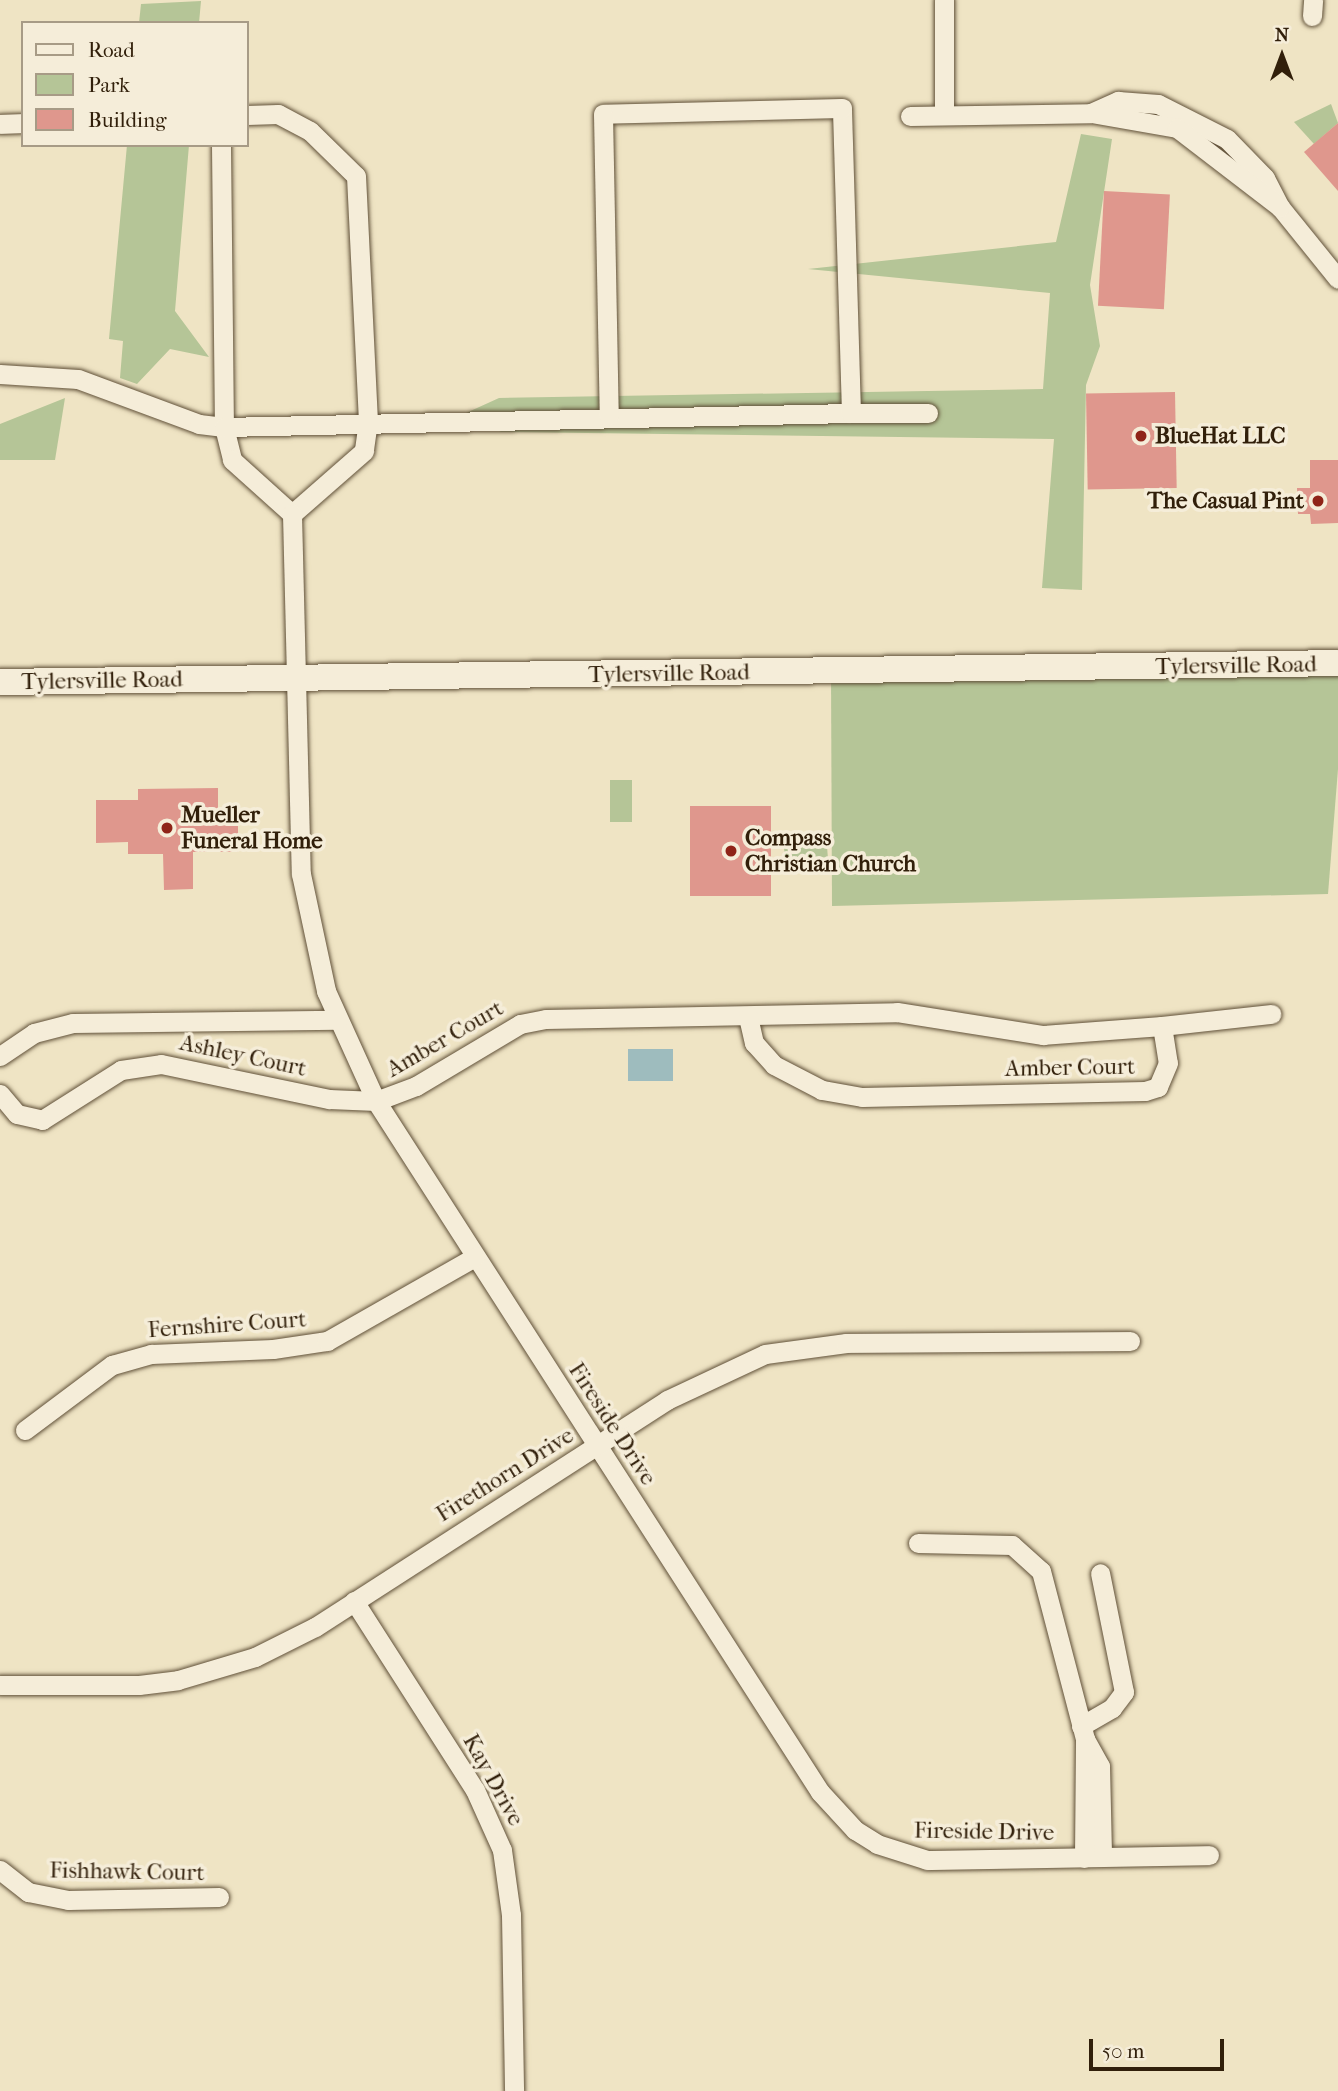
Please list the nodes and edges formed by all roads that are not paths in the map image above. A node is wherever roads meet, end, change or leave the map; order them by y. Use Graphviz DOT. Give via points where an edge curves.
graph roads {
  1 [pos="944,0"];
  2 [pos="248,115"];
  3 [pos="944,115"];
  4 [pos="910,116"];
  5 [pos="21,123"];
  6 [pos="0,124"];
  7 [pos="221,147"];
  8 [pos="1338,279"];
  9 [pos="0,374"];
  10 [pos="851,413"];
  11 [pos="928,413"];
  12 [pos="609,416"];
  13 [pos="368,421"];
  14 [pos="224,427"];
  15 [pos="292,514"];
  16 [pos="1338,663"];
  17 [pos="295,679"];
  18 [pos="0,682"];
  19 [pos="1271,1014"];
  20 [pos="748,1018"];
  21 [pos="337,1020"];
  22 [pos="1162,1026"];
  23 [pos="0,1056"];
  24 [pos="0,1094"];
  25 [pos="376,1101"];
  26 [pos="475,1257"];
  27 [pos="1130,1341"];
  28 [pos="25,1430"];
  29 [pos="597,1447"];
  30 [pos="918,1542"];
  31 [pos="1100,1573"];
  32 [pos="354,1601"];
  33 [pos="0,1685"];
  34 [pos="1083,1733"];
  35 [pos="1209,1855"];
  36 [pos="1093,1858"];
  37 [pos="0,1870"];
  38 [pos="219,1897"];
  39 [pos="514,2091"];
  1 -- 3 [label="street"];
  2 -- 13 [label="street" via="278,114 310,131 356,176"];
  3 -- 4 [label="street"];
  3 -- 8 [label="street" via="1091,113 1118,100 1157,104 1192,117 1227,139 1255,168"];
  5 -- 6 [label="street"];
  7 -- 14 [label="street"];
  9 -- 14 [label="street" via="78,379 198,424"];
  10 -- 11 [label="street"];
  10 -- 12 [label="street"];
  10 -- 12 [label="street" via="842,108 603,114"];
  12 -- 13 [label="street"];
  13 -- 14 [label="street"];
  13 -- 15 [label="street" via="363,451 351,468"];
  14 -- 15 [label="street" via="232,460"];
  15 -- 17 [label="street, Fireside Drive"];
  16 -- 17 [label="main road, Tylersville Road"];
  17 -- 18 [label="main road, Tylersville Road"];
  17 -- 21 [label="street, Fireside Drive" via="301,874 309,927"];
  19 -- 22 [label="street"];
  20 -- 22 [label="street, Amber Court" via="897,1012 1043,1035"];
  20 -- 22 [label="street, Amber Court" via="754,1043 774,1065 822,1090 862,1097 1145,1091 1166,1076"];
  20 -- 25 [label="street, Amber Court" via="533,1020 416,1086"];
  21 -- 23 [label="street, Ashley Court" via="73,1023 34,1032"];
  21 -- 25 [label="street, Fireside Drive"];
  24 -- 25 [label="street, Ashley Court" via="17,1114 42,1121 109,1076 161,1064 329,1100"];
  25 -- 26 [label="street, Fireside Drive"];
  26 -- 28 [label="street, Fernshire Court" via="327,1341 273,1349 151,1354 112,1365"];
  26 -- 29 [label="street, Fireside Drive"];
  27 -- 29 [label="street, Firethorn Drive" via="846,1343 765,1354 702,1380"];
  29 -- 32 [label="street, Firethorn Drive"];
  29 -- 36 [label="street, Fireside Drive" via="820,1792 855,1830 877,1844 927,1860"];
  30 -- 34 [label="street" via="999,1543 1034,1559"];
  31 -- 34 [label="street" via="1124,1692"];
  32 -- 33 [label="street, Firethorn Drive" via="255,1657 178,1680"];
  32 -- 39 [label="street, Kay Drive" via="475,1790 502,1850 511,1915"];
  34 -- 36 [label="street" via="1100,1766"];
  35 -- 36 [label="street, Fireside Drive"];
  37 -- 38 [label="street, Fishhawk Court" via="28,1892 68,1900"];
}
